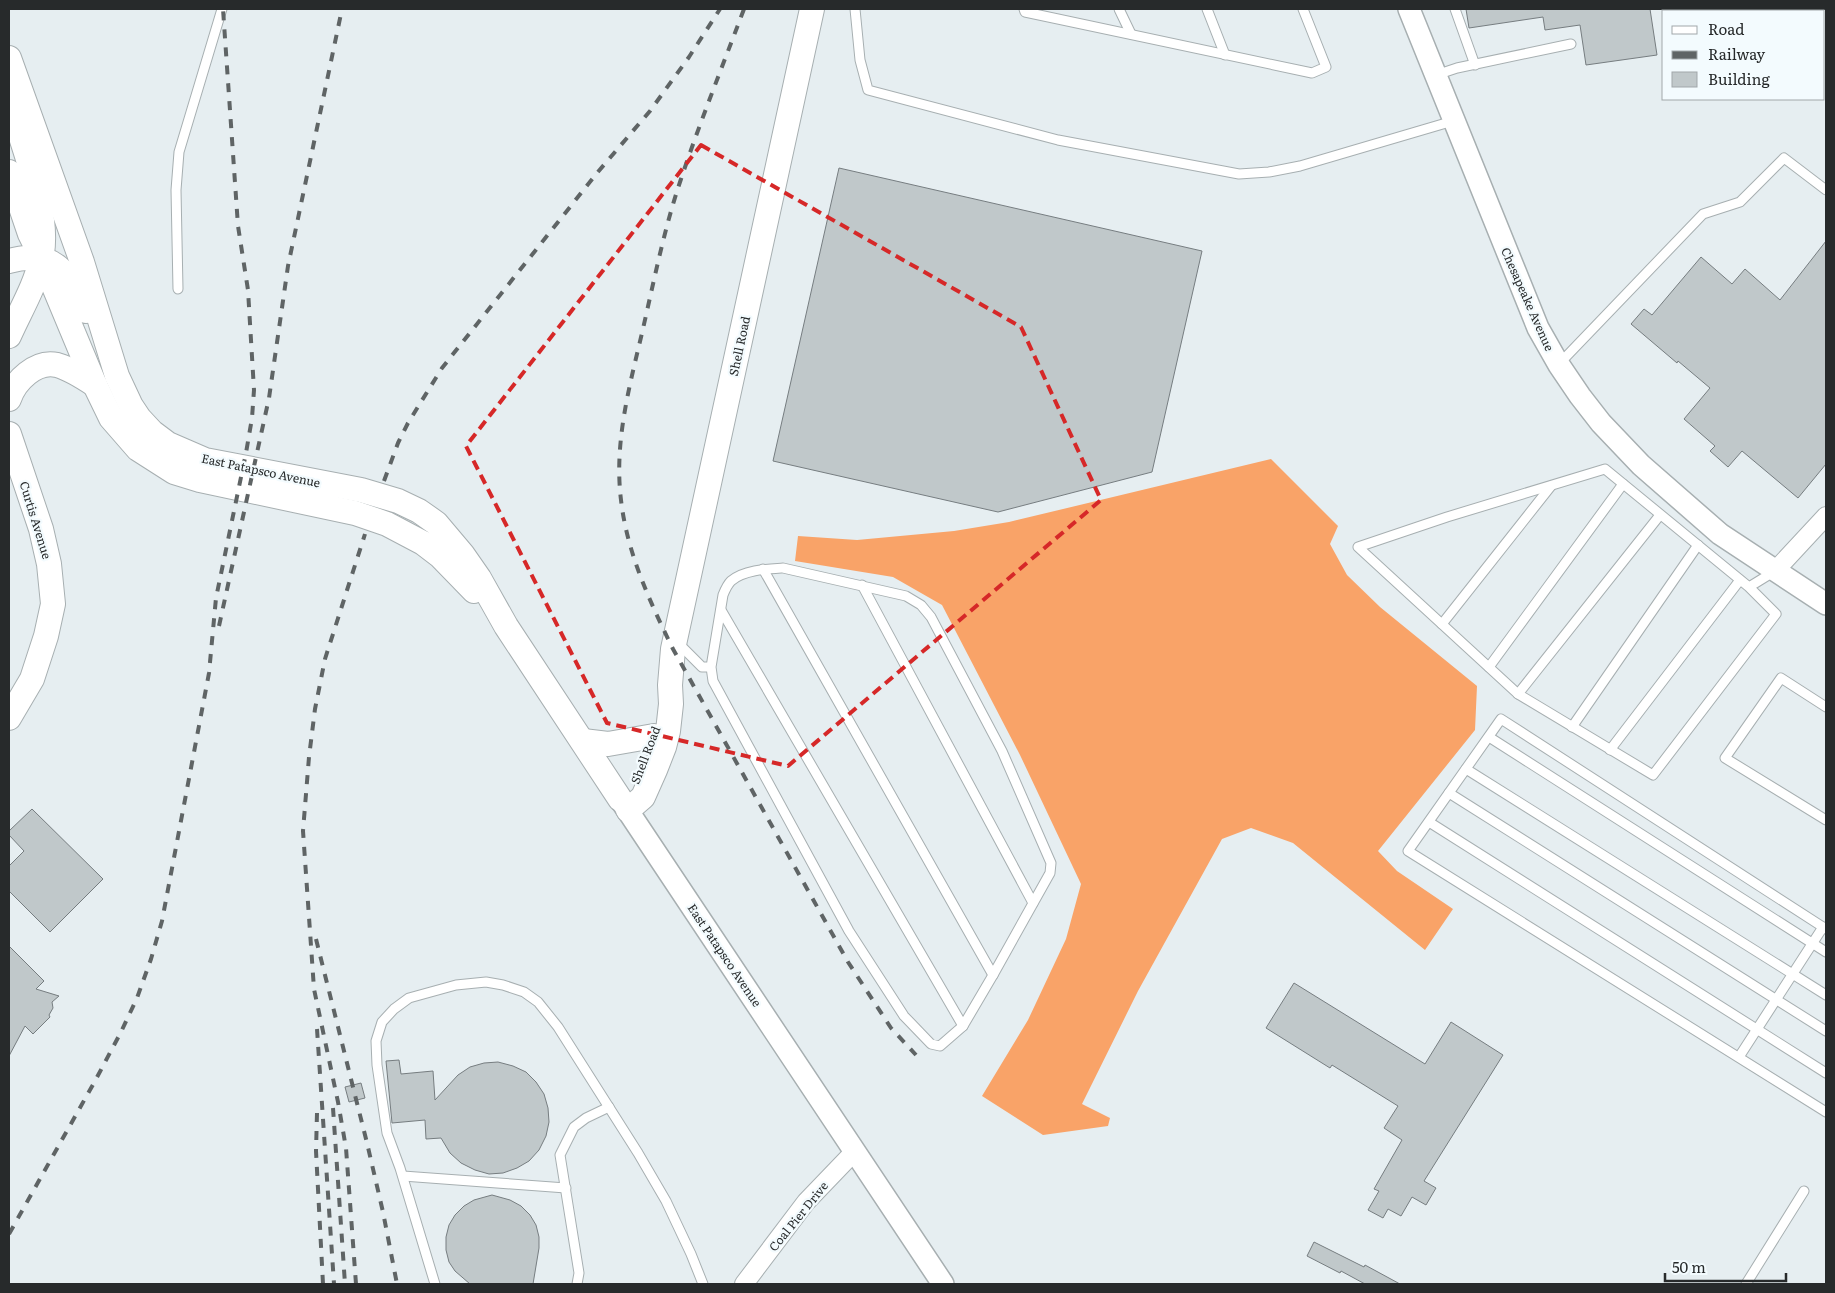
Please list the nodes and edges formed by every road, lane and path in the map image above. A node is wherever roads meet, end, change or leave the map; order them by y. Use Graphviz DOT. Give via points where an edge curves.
graph roads {
  1 [pos="222,9"];
  2 [pos="812,9"];
  3 [pos="855,9"];
  4 [pos="1024,9"];
  5 [pos="1119,9"];
  6 [pos="1207,9"];
  7 [pos="1303,9"];
  8 [pos="1409,9"];
  9 [pos="1455,9"];
  10 [pos="1131,34"];
  11 [pos="1571,44"];
  12 [pos="1225,54"];
  13 [pos="9,58"];
  14 [pos="1475,65"];
  15 [pos="1436,76"];
  16 [pos="9,99"];
  17 [pos="1453,121"];
  18 [pos="9,172"];
  19 [pos="1826,190"];
  20 [pos="42,258"];
  21 [pos="9,262"];
  22 [pos="178,289"];
  23 [pos="9,336"];
  24 [pos="1559,365"];
  25 [pos="117,376"];
  26 [pos="95,385"];
  27 [pos="9,399"];
  28 [pos="9,434"];
  29 [pos="1623,484"];
  30 [pos="1551,486"];
  31 [pos="1660,515"];
  32 [pos="1826,516"];
  33 [pos="1698,545"];
  34 [pos="763,569"];
  35 [pos="1775,571"];
  36 [pos="1740,580"];
  37 [pos="862,586"];
  38 [pos="1749,587"];
  39 [pos="1826,604"];
  40 [pos="721,610"];
  41 [pos="1442,624"];
  42 [pos="506,626"];
  43 [pos="676,640"];
  44 [pos="710,667"];
  45 [pos="1489,667"];
  46 [pos="670,685"];
  47 [pos="1518,694"];
  48 [pos="1826,707"];
  49 [pos="9,718"];
  50 [pos="1572,727"];
  51 [pos="654,736"];
  52 [pos="1489,737"];
  53 [pos="583,741"];
  54 [pos="1610,750"];
  55 [pos="1466,769"];
  56 [pos="1449,793"];
  57 [pos="624,805"];
  58 [pos="1826,820"];
  59 [pos="1429,822"];
  60 [pos="1033,903"];
  61 [pos="1824,928"];
  62 [pos="1812,943"];
  63 [pos="1826,952"];
  64 [pos="1794,974"];
  65 [pos="993,976"];
  66 [pos="1826,995"];
  67 [pos="1776,1000"];
  68 [pos="963,1026"];
  69 [pos="1758,1029"];
  70 [pos="1826,1031"];
  71 [pos="1740,1057"];
  72 [pos="1826,1073"];
  73 [pos="609,1107"];
  74 [pos="1826,1112"];
  75 [pos="854,1151"];
  76 [pos="402,1176"];
  77 [pos="566,1188"];
  78 [pos="1804,1191"];
  79 [pos="435,1284"];
  80 [pos="577,1284"];
  81 [pos="703,1284"];
  82 [pos="744,1284"];
  83 [pos="943,1284"];
  84 [pos="1746,1284"];
  1 -- 22 [label="lane" via="179,152 176,190"];
  2 -- 43 [label="main road, Shell Road"];
  3 -- 17 [label="lane" via="860,60 868,90 1058,140 1239,174 1300,166"];
  4 -- 10 [label="lane" via="1025,12"];
  5 -- 10 [label="lane"];
  6 -- 12 [label="lane"];
  7 -- 12 [label="lane" via="1326,67 1312,73"];
  8 -- 15 [label="street, Chesapeake Avenue"];
  9 -- 14 [label="lane"];
  10 -- 12 [label="lane"];
  11 -- 14 [label="lane"];
  13 -- 25 [label="main road, East Patapsco Avenue" via="82,262"];
  14 -- 15 [label="lane"];
  15 -- 17 [label="street, Chesapeake Avenue"];
  16 -- 20 [label="main road" via="36,191 43,229"];
  17 -- 24 [label="street, Chesapeake Avenue" via="1523,294"];
  18 -- 20 [label="main road, East Patapsco Avenue" via="30,234"];
  19 -- 24 [label="lane" via="1784,158 1740,202 1703,214"];
  20 -- 21 [label="main road" via="20,258"];
  20 -- 23 [label="main road"];
  20 -- 25 [label="main road" via="55,264 68,278"];
  20 -- 26 [label="main road, East Patapsco Avenue"];
  24 -- 35 [label="street, Chesapeake Avenue" via="1601,423 1641,465 1720,534"];
  25 -- 42 [label="main road, East Patapsco Avenue" via="139,418 152,432 184,452 205,460 361,490 419,511 436,523 464,555"];
  26 -- 27 [label="main road" via="54,364 26,374"];
  26 -- 42 [label="main road, East Patapsco Avenue" via="111,418 122,432 158,464 200,480 387,524 440,556"];
  28 -- 49 [label="main road, Curtis Avenue" via="49,564 52,604 46,636 32,678"];
  29 -- 30 [label="lane" via="1605,469"];
  29 -- 31 [label="lane"];
  29 -- 45 [label="lane"];
  30 -- 41 [label="lane"];
  30 -- 41 [label="lane" via="1358,547"];
  31 -- 33 [label="lane"];
  31 -- 47 [label="lane"];
  32 -- 35 [label="street"];
  33 -- 36 [label="lane"];
  33 -- 50 [label="lane"];
  34 -- 37 [label="lane" via="783,568"];
  34 -- 40 [label="lane" via="733,579 724,595"];
  34 -- 65 [label="lane"];
  35 -- 38 [label="lane"];
  35 -- 39 [label="street, Chesapeake Avenue"];
  36 -- 38 [label="lane"];
  36 -- 54 [label="lane"];
  37 -- 60 [label="lane"];
  37 -- 60 [label="lane" via="906,596 931,616 1002,751 1051,863 1050,873"];
  38 -- 54 [label="lane" via="1776,614 1653,775"];
  40 -- 44 [label="lane"];
  40 -- 68 [label="lane"];
  41 -- 45 [label="lane"];
  42 -- 53 [label="main road, East Patapsco Avenue"];
  43 -- 44 [label="lane" via="702,667"];
  43 -- 46 [label="main road, Shell Road"];
  44 -- 68 [label="lane" via="713,681 849,931 904,1016 932,1044 940,1046"];
  45 -- 47 [label="lane"];
  46 -- 51 [label="main road, Shell Road" via="662,701"];
  46 -- 57 [label="main road, Shell Road" via="671,704 664,747 643,796"];
  47 -- 50 [label="lane"];
  48 -- 58 [label="lane" via="1781,678 1725,758"];
  50 -- 54 [label="lane"];
  51 -- 53 [label="main road" via="608,744"];
  51 -- 57 [label="main road, Shell Road"];
  52 -- 55 [label="lane"];
  52 -- 61 [label="lane" via="1502,719"];
  52 -- 62 [label="lane"];
  53 -- 57 [label="main road, East Patapsco Avenue"];
  55 -- 56 [label="lane"];
  55 -- 64 [label="lane"];
  56 -- 59 [label="lane"];
  56 -- 67 [label="lane"];
  57 -- 75 [label="street, East Patapsco Avenue"];
  59 -- 69 [label="lane"];
  59 -- 71 [label="lane" via="1408,851"];
  60 -- 65 [label="lane"];
  61 -- 62 [label="lane"];
  62 -- 63 [label="lane"];
  62 -- 64 [label="lane"];
  64 -- 66 [label="lane"];
  64 -- 67 [label="lane"];
  65 -- 68 [label="lane"];
  67 -- 69 [label="lane"];
  67 -- 70 [label="lane"];
  69 -- 71 [label="lane"];
  69 -- 72 [label="lane"];
  71 -- 74 [label="lane"];
  73 -- 76 [label="lane" via="558,1027 538,1002 524,992 486,982 408,998 382,1022 376,1041 387,1133"];
  73 -- 77 [label="lane" via="574,1127 565,1142 560,1155"];
  73 -- 81 [label="lane" via="666,1200"];
  75 -- 82 [label="street, Coal Pier Drive" via="806,1202"];
  75 -- 83 [label="street, East Patapsco Avenue"];
  76 -- 77 [label="lane"];
  76 -- 79 [label="lane"];
  77 -- 80 [label="lane" via="579,1273"];
  78 -- 84 [label="lane"];
}
